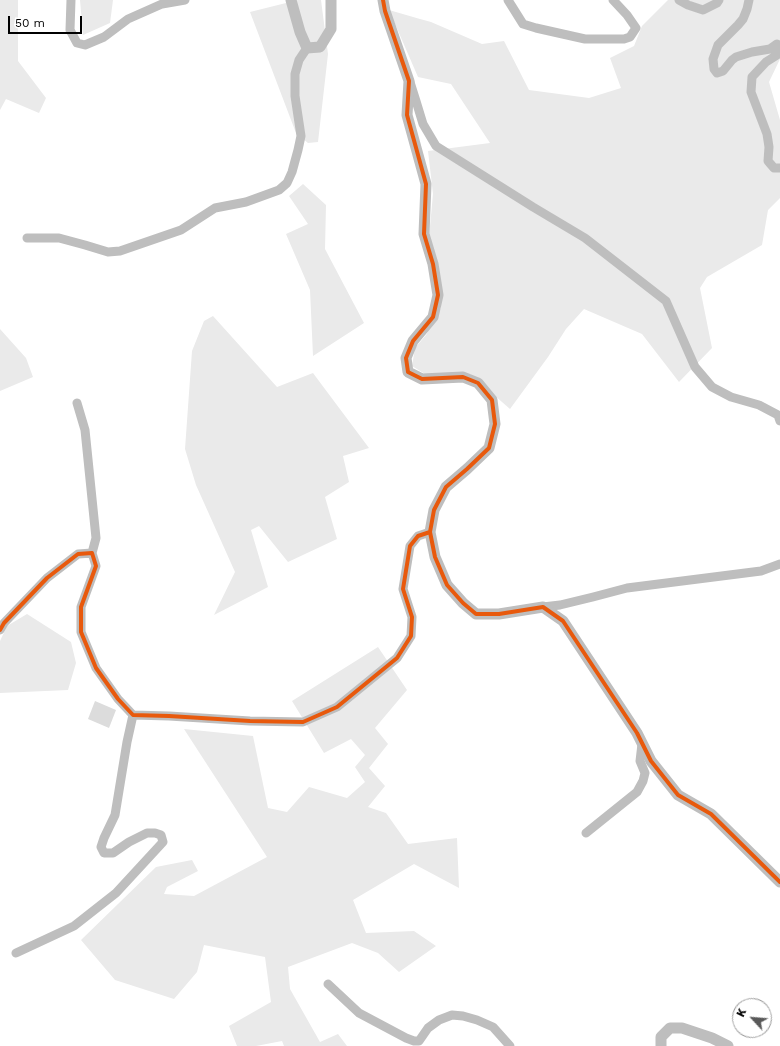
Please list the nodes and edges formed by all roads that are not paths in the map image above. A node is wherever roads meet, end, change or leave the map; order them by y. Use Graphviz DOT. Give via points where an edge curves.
graph roads {
  1 [pos="71,0"];
  2 [pos="185,0"];
  3 [pos="291,0"];
  4 [pos="331,0"];
  5 [pos="383,0"];
  6 [pos="508,0"];
  7 [pos="613,0"];
  8 [pos="679,0"];
  9 [pos="719,0"];
  10 [pos="749,0"];
  11 [pos="780,46"];
  12 [pos="307,48"];
  13 [pos="780,51"];
  14 [pos="409,81"];
  15 [pos="780,168"];
  16 [pos="28,238"];
  17 [pos="77,403"];
  18 [pos="779,416"];
  19 [pos="430,532"];
  20 [pos="92,553"];
  21 [pos="780,564"];
  22 [pos="543,607"];
  23 [pos="0,630"];
  24 [pos="133,714"];
  25 [pos="642,744"];
  26 [pos="586,833"];
  27 [pos="780,882"];
  28 [pos="16,953"];
  29 [pos="328,984"];
  30 [pos="510,1046"];
  31 [pos="661,1046"];
  32 [pos="728,1046"];
  1 -- 2 [label="street" via="70,30 77,43 85,45 104,37 128,19 148,10 162,4"];
  3 -- 12 [label="street"];
  4 -- 12 [label="street" via="331,29 320,47"];
  5 -- 14 [label="street"];
  6 -- 7 [label="street" via="523,24 585,39 630,38 636,28"];
  8 -- 9 [label="street" via="703,10"];
  10 -- 11 [label="street" via="743,19 718,45 713,59 714,69 717,73 723,71 736,57 770,49 777,44"];
  12 -- 16 [label="street" via="299,60 295,74 295,96 301,136 292,172 287,183 279,190 246,202 215,208 181,230 120,251 108,252 59,238"];
  13 -- 15 [label="street" via="752,77 751,92 767,134 768,161 774,168"];
  14 -- 18 [label="street" via="422,124 436,146 585,238 666,301 695,367 712,387 731,397 759,405"];
  14 -- 19 [label="street" via="406,115 426,184 424,234 433,264 438,295 434,317 413,341 406,358 408,372 422,379 463,377 478,383 492,400 495,424 489,448 446,487 434,510"];
  17 -- 20 [label="street" via="85,430 96,538"];
  19 -- 22 [label="street" via="435,556 447,585 476,614 499,614"];
  19 -- 24 [label="street" via="418,536 410,546 403,589 412,617 410,636 396,658 337,707 303,722 250,722"];
  20 -- 23 [label="street" via="78,554 47,578"];
  20 -- 24 [label="street" via="96,566 81,607 80,632 96,668 118,699"];
  21 -- 22 [label="street" via="761,571 628,588"];
  22 -- 25 [label="street" via="563,621"];
  24 -- 28 [label="street" via="115,815 101,847 104,853 113,853 147,833 161,835 163,842 116,893 74,926"];
  25 -- 26 [label="street" via="640,761 645,773 637,792"];
  25 -- 27 [label="street" via="651,761 678,795 710,814"];
  29 -- 30 [label="street" via="359,1012 414,1041 419,1041 428,1028 439,1020 452,1015 477,1020 493,1027"];
  31 -- 32 [label="street" via="661,1037 670,1028 682,1028"];
}
